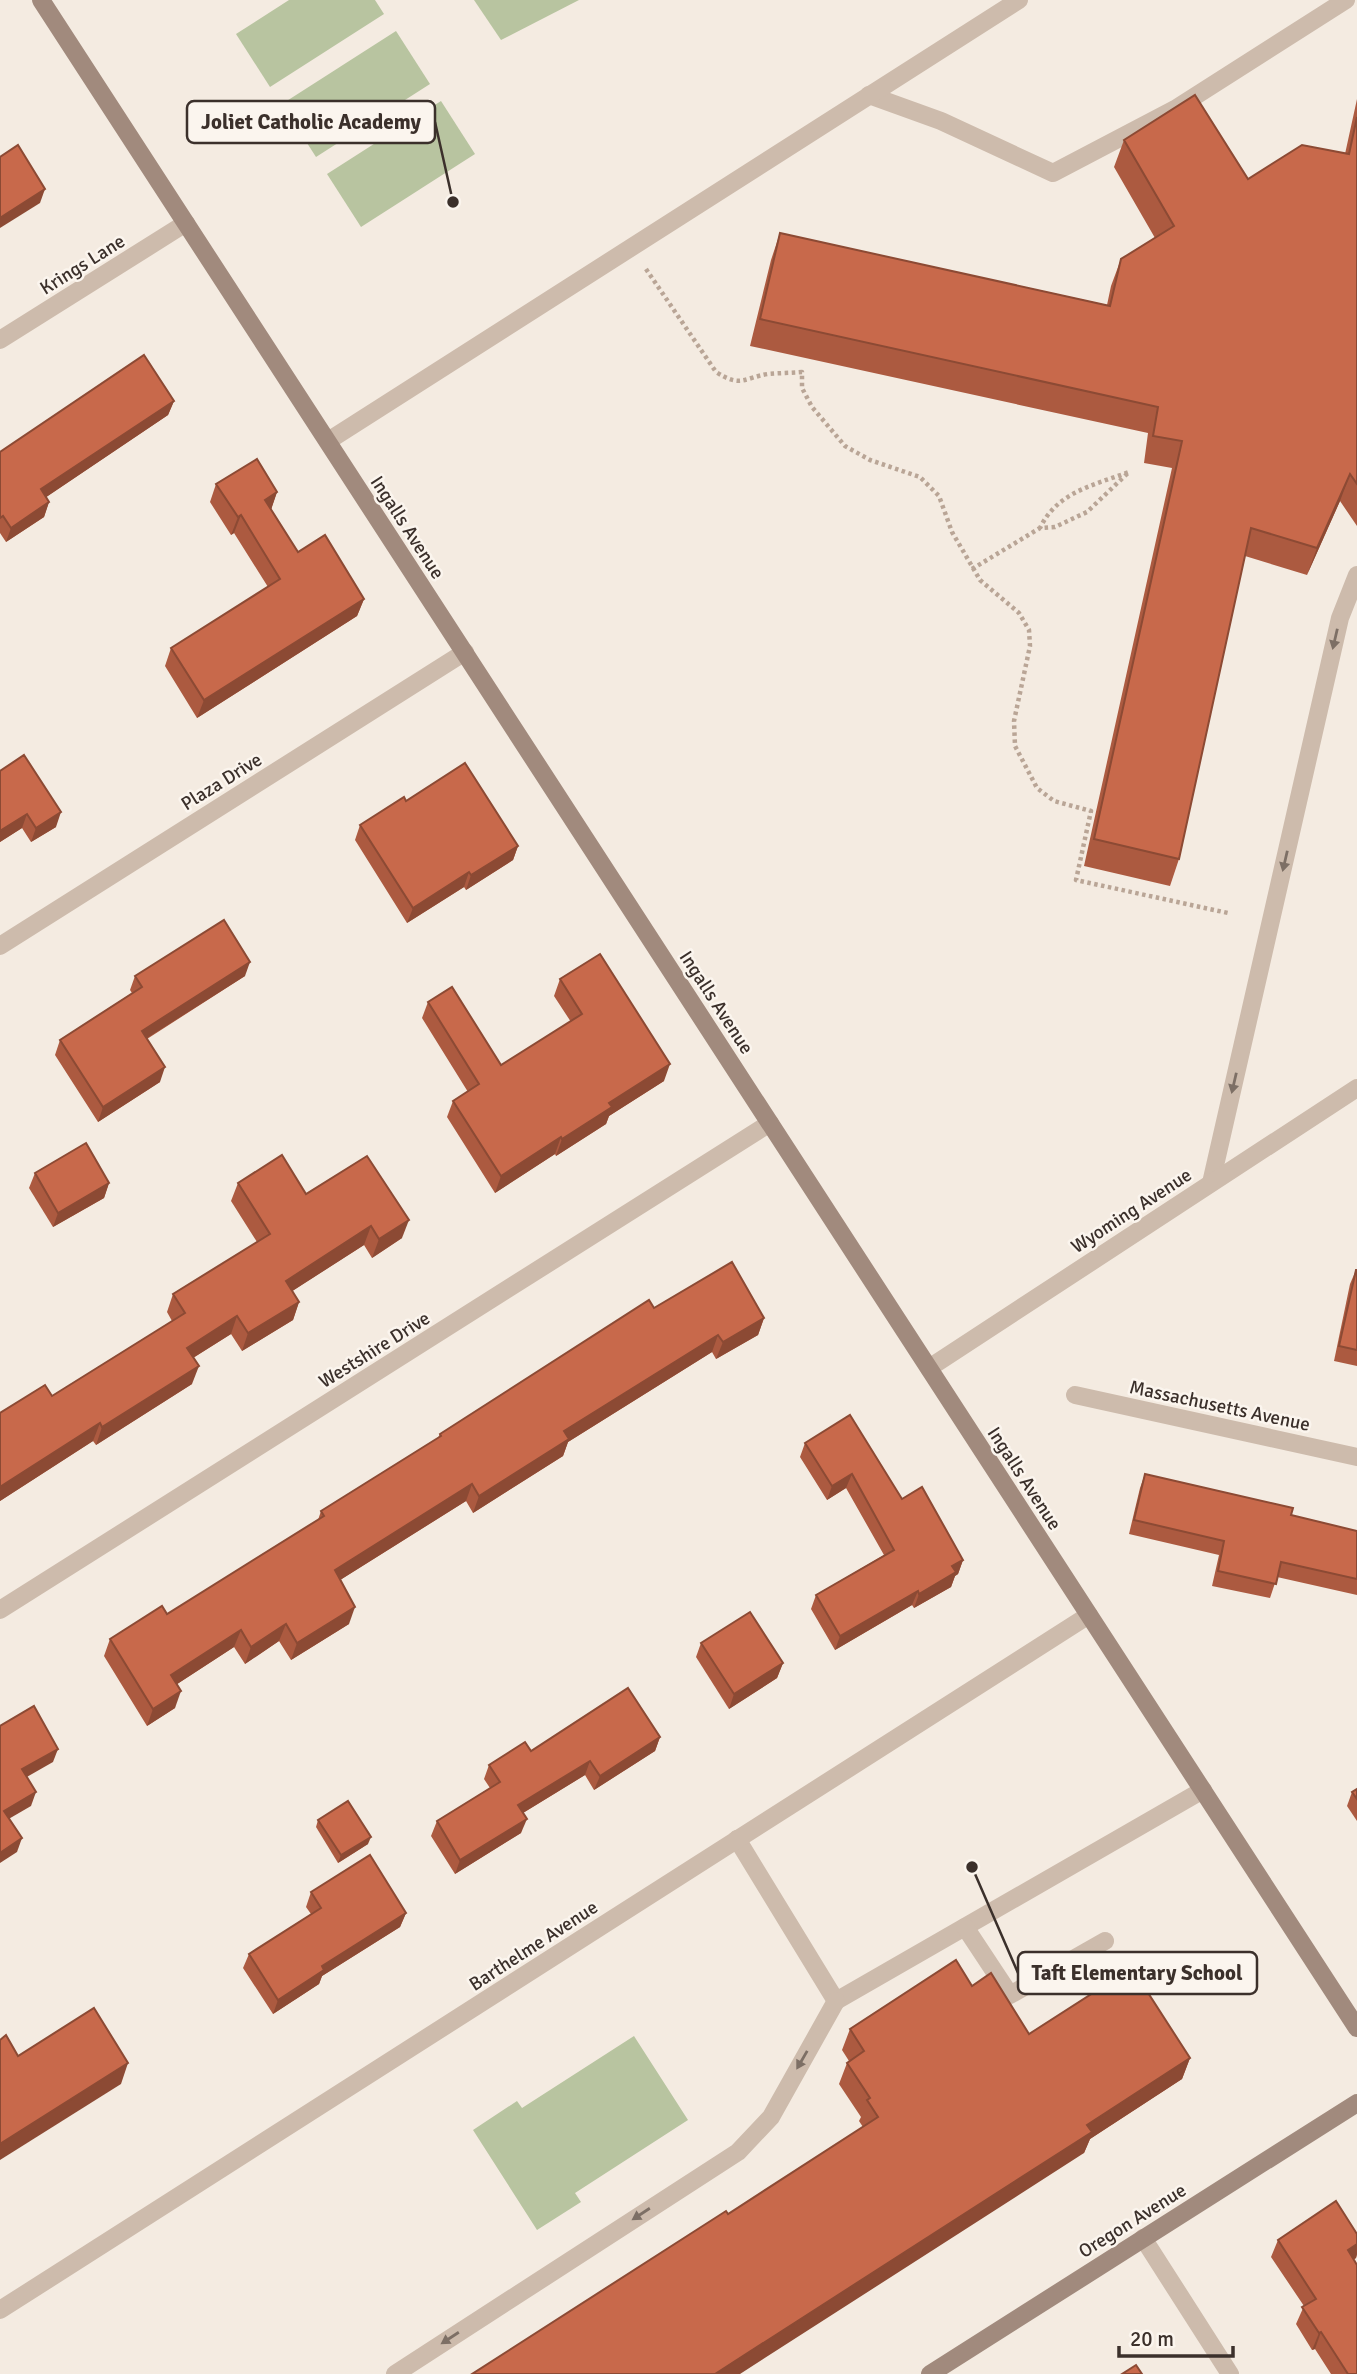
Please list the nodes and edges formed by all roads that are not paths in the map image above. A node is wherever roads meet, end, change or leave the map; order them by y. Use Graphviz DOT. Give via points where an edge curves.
graph roads {
  1 [pos="41,0"];
  2 [pos="1018,0"];
  3 [pos="1346,0"];
  4 [pos="869,95"];
  5 [pos="186,223"];
  6 [pos="0,340"];
  7 [pos="328,441"];
  8 [pos="1357,575"];
  9 [pos="465,652"];
  10 [pos="0,946"];
  11 [pos="1357,1088"];
  12 [pos="770,1123"];
  13 [pos="1211,1183"];
  14 [pos="929,1368"];
  15 [pos="1075,1395"];
  16 [pos="1357,1457"];
  17 [pos="0,1610"];
  18 [pos="1089,1615"];
  19 [pos="1203,1790"];
  20 [pos="737,1839"];
  21 [pos="965,1927"];
  22 [pos="1105,1941"];
  23 [pos="836,2001"];
  24 [pos="1357,2028"];
  25 [pos="1357,2103"];
  26 [pos="1143,2238"];
  27 [pos="0,2310"];
  28 [pos="395,2374"];
  29 [pos="930,2374"];
  30 [pos="1230,2374"];
  1 -- 5 [label="street, Ingalls Avenue"];
  2 -- 4 [label="street"];
  3 -- 4 [label="street" via="1175,109 1053,173 941,121"];
  4 -- 7 [label="street"];
  5 -- 6 [label="street, Krings Lane"];
  5 -- 7 [label="street, Ingalls Avenue"];
  7 -- 9 [label="street, Ingalls Avenue"];
  8 -- 13 [label="street, one-way" via="1340,618"];
  9 -- 10 [label="street, Plaza Drive"];
  9 -- 12 [label="street, Ingalls Avenue"];
  11 -- 13 [label="street, Wyoming Avenue"];
  12 -- 14 [label="street, Ingalls Avenue"];
  12 -- 17 [label="street, Westshire Drive"];
  13 -- 14 [label="street, Wyoming Avenue"];
  14 -- 18 [label="street, Ingalls Avenue"];
  15 -- 16 [label="street, Massachusetts Avenue"];
  18 -- 19 [label="street, Ingalls Avenue"];
  18 -- 20 [label="street, Barthelme Avenue"];
  19 -- 21 [label="street"];
  19 -- 24 [label="street, Ingalls Avenue"];
  20 -- 23 [label="street"];
  20 -- 27 [label="street, Barthelme Avenue"];
  21 -- 22 [label="street" via="1010,1995"];
  21 -- 23 [label="street"];
  23 -- 28 [label="street, one-way" via="771,2116 738,2152"];
  25 -- 26 [label="street, Oregon Avenue"];
  26 -- 29 [label="street, Oregon Avenue"];
  26 -- 30 [label="street"];
}
